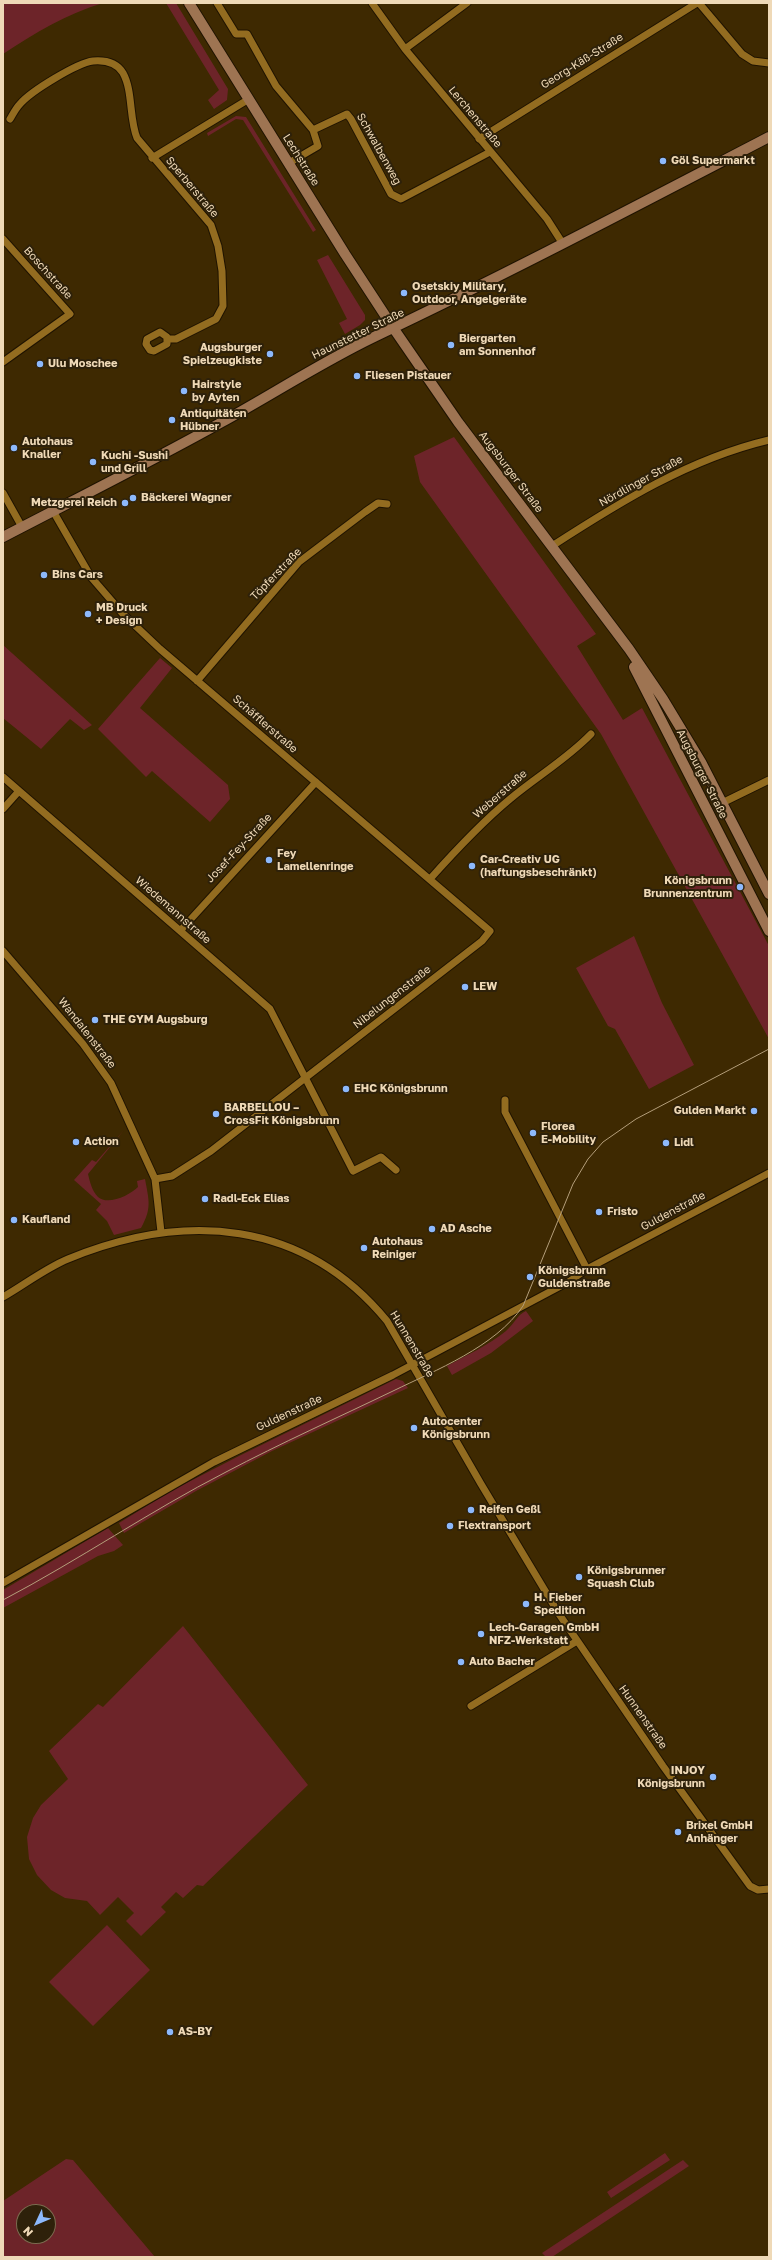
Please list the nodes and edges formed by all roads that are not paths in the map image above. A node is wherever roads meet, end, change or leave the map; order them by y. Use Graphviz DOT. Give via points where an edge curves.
graph roads {
  1 [pos="189,3"];
  2 [pos="217,3"];
  3 [pos="372,3"];
  4 [pos="467,3"];
  5 [pos="698,3"];
  6 [pos="405,49"];
  7 [pos="769,62"];
  8 [pos="249,99"];
  9 [pos="10,119"];
  10 [pos="312,130"];
  11 [pos="769,137"];
  12 [pos="479,139"];
  13 [pos="490,152"];
  14 [pos="152,158"];
  15 [pos="289,163"];
  16 [pos="3,239"];
  17 [pos="563,244"];
  18 [pos="394,329"];
  19 [pos="168,339"];
  20 [pos="3,362"];
  21 [pos="769,440"];
  22 [pos="3,493"];
  23 [pos="387,504"];
  24 [pos="53,511"];
  25 [pos="22,527"];
  26 [pos="3,537"];
  27 [pos="552,546"];
  28 [pos="612,628"];
  29 [pos="197,681"];
  30 [pos="590,734"];
  31 [pos="3,777"];
  32 [pos="769,780"];
  33 [pos="316,782"];
  34 [pos="19,790"];
  35 [pos="722,803"];
  36 [pos="3,809"];
  37 [pos="430,879"];
  38 [pos="769,894"];
  39 [pos="180,931"];
  40 [pos="490,931"];
  41 [pos="769,931"];
  42 [pos="3,951"];
  43 [pos="305,1079"];
  44 [pos="505,1100"];
  45 [pos="396,1170"];
  46 [pos="769,1173"];
  47 [pos="155,1179"];
  48 [pos="161,1232"];
  49 [pos="587,1269"];
  50 [pos="3,1297"];
  51 [pos="412,1364"];
  52 [pos="3,1583"];
  53 [pos="577,1641"];
  54 [pos="471,1706"];
  55 [pos="769,1889"];
  1 -- 8 [label="street, Lechstraße"];
  2 -- 10 [label="street" via="236,34 247,34 276,86"];
  3 -- 6 [label="street, Lerchenstraße"];
  4 -- 6 [label="street"];
  5 -- 7 [label="street" via="742,54 753,61"];
  5 -- 12 [label="street, Georg-Käß-Straße"];
  6 -- 12 [label="street, Lerchenstraße"];
  8 -- 14 [label="street, Sperberstraße"];
  8 -- 15 [label="street, Lechstraße"];
  9 -- 14 [label="street, Sperberstraße" via="21,103 42,87 92,61 108,62 116,66 126,80 133,127 137,138"];
  10 -- 13 [label="street, Schwalbenweg" via="347,114 391,194 401,198"];
  10 -- 15 [label="street" via="318,146"];
  11 -- 17 [label="street, Haunstetter Straße"];
  12 -- 13 [label="street, Lerchenstraße"];
  13 -- 17 [label="street, Lerchenstraße" via="547,219"];
  14 -- 19 [label="street, Sperberstraße" via="210,225 218,246 222,271 223,306 216,319 176,339"];
  15 -- 18 [label="street, Lechstraße"];
  16 -- 20 [label="street, Boschstraße" via="70,314"];
  17 -- 18 [label="street, Haunstetter Straße"];
  18 -- 24 [label="street, Haunstetter Straße" via="321,365 223,422"];
  18 -- 27 [label="street, Augsburger Straße" via="458,422"];
  21 -- 27 [label="street, Nördlinger Straße" via="734,448 673,474"];
  22 -- 25 [label="street"];
  23 -- 29 [label="street, Töpferstraße" via="378,504 365,512 299,562"];
  24 -- 25 [label="street, Haunstetter Straße"];
  24 -- 29 [label="street, Schäfflerstraße" via="90,577 123,614"];
  25 -- 26 [label="street, Haunstetter Straße"];
  27 -- 28 [label="street, Augsburger Straße"];
  28 -- 35 [label="street, Augsburger Straße" via="663,699"];
  28 -- 41 [label="street, Augsburger Straße"];
  29 -- 33 [label="street, Schäfflerstraße"];
  30 -- 37 [label="street, Weberstraße" via="574,751 544,771 485,821"];
  31 -- 34 [label="street, Wiedemannstraße"];
  32 -- 35 [label="street"];
  33 -- 37 [label="street, Schäfflerstraße"];
  33 -- 39 [label="street, Josef-Fey-Straße"];
  34 -- 36 [label="street"];
  34 -- 39 [label="street, Wiedemannstraße"];
  35 -- 38 [label="street, Augsburger Straße"];
  37 -- 40 [label="street, Schäfflerstraße"];
  39 -- 43 [label="street, Wiedemannstraße" via="270,1009"];
  40 -- 43 [label="street, Nibelungenstraße" via="482,941"];
  42 -- 47 [label="street, Wandalenstraße" via="83,1044 111,1083"];
  43 -- 45 [label="street" via="353,1171 381,1157"];
  43 -- 47 [label="street, Nibelungenstraße" via="183,1170 172,1176"];
  44 -- 49 [label="street" via="505,1112"];
  46 -- 49 [label="street, Guldenstraße"];
  47 -- 48 [label="street, Wandalenstraße"];
  48 -- 50 [label="street, Hunnenstraße" via="67,1259"];
  48 -- 51 [label="street, Hunnenstraße" via="216,1230 287,1245 310,1256 340,1275 374,1305 387,1321"];
  49 -- 51 [label="street, Guldenstraße" via="570,1281"];
  51 -- 52 [label="street, Guldenstraße" via="214,1462"];
  51 -- 53 [label="street, Hunnenstraße" via="488,1497"];
  53 -- 54 [label="street"];
  53 -- 55 [label="street, Hunnenstraße" via="750,1886 758,1890"];
}
